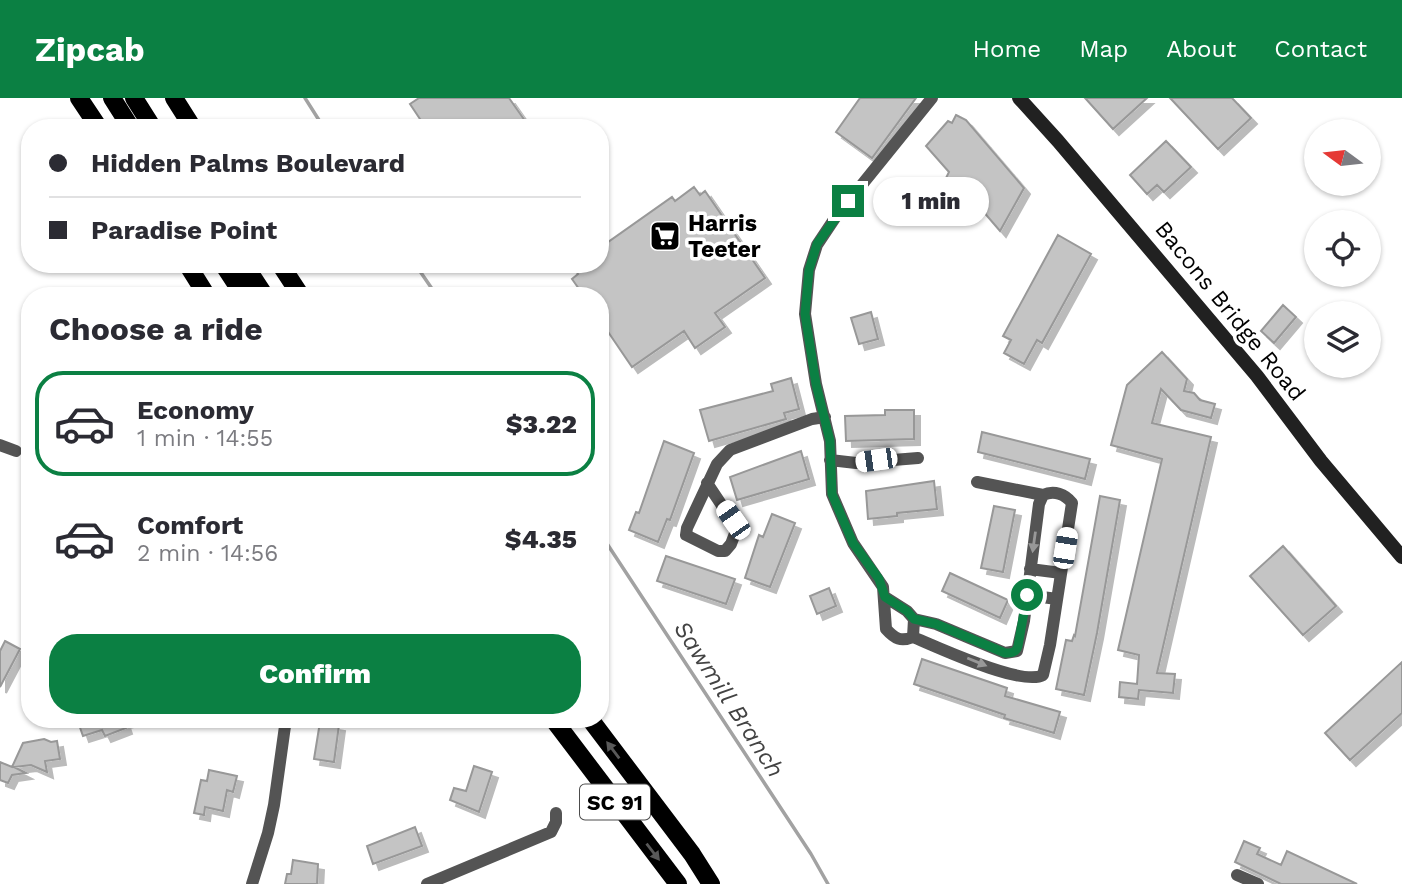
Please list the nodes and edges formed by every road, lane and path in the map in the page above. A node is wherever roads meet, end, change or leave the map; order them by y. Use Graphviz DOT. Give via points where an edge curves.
graph roads {
  1 [pos="79,98"];
  2 [pos="112,98"];
  3 [pos="174,98"];
  4 [pos="932,98"];
  5 [pos="1018,98"];
  6 [pos="93,119"];
  7 [pos="125,119"];
  8 [pos="187,119"];
  9 [pos="825,417"];
  10 [pos="0,445"];
  11 [pos="16,451"];
  12 [pos="918,458"];
  13 [pos="830,460"];
  14 [pos="977,482"];
  15 [pos="707,483"];
  16 [pos="1043,495"];
  17 [pos="1402,557"];
  18 [pos="1030,569"];
  19 [pos="1061,573"];
  20 [pos="1027,595"];
  21 [pos="885,597"];
  22 [pos="1058,599"];
  23 [pos="914,619"];
  24 [pos="913,637"];
  25 [pos="285,728"];
  26 [pos="547,728"];
  27 [pos="560,728"];
  28 [pos="597,728"];
  29 [pos="622,811"];
  30 [pos="556,813"];
  31 [pos="1237,875"];
  32 [pos="252,884"];
  33 [pos="427,884"];
  34 [pos="678,884"];
  35 [pos="711,884"];
  36 [pos="1258,884"];
  1 -- 6 [label="main road"];
  2 -- 7 [label="main road"];
  3 -- 8 [label="main road"];
  4 -- 9 [label="street" via="817,244 805,314"];
  5 -- 17 [label="main road, Bacons Bridge Road" via="1257,376"];
  9 -- 13 [label="street"];
  9 -- 15 [label="street" via="730,450"];
  10 -- 11 [label="street"];
  12 -- 13 [label="street" via="856,463"];
  13 -- 21 [label="street" via="830,485 844,524 879,579"];
  14 -- 16 [label="street"];
  15 -- 15 [label="street" via="686,535 725,551 737,528"];
  16 -- 18 [label="street, one-way"];
  16 -- 19 [label="street" via="1061,494 1072,503"];
  18 -- 19 [label="street"];
  18 -- 20 [label="street"];
  19 -- 22 [label="street"];
  20 -- 22 [label="street"];
  20 -- 23 [label="street" via="1017,651 1011,653"];
  21 -- 23 [label="street"];
  21 -- 24 [label="street" via="887,629 896,639"];
  24 -- 22 [label="street, one-way" via="993,669 1038,678 1045,671"];
  23 -- 24 [label="street"];
  25 -- 32 [label="street" via="274,805"];
  26 -- 29 [label="main road"];
  27 -- 29 [label="main road, SC 91"];
  35 -- 28 [label="main road, SC 91, one-way"];
  29 -- 34 [label="main road, SC 91, one-way"];
  30 -- 33 [label="street" via="551,832"];
  31 -- 36 [label="street"];
}
